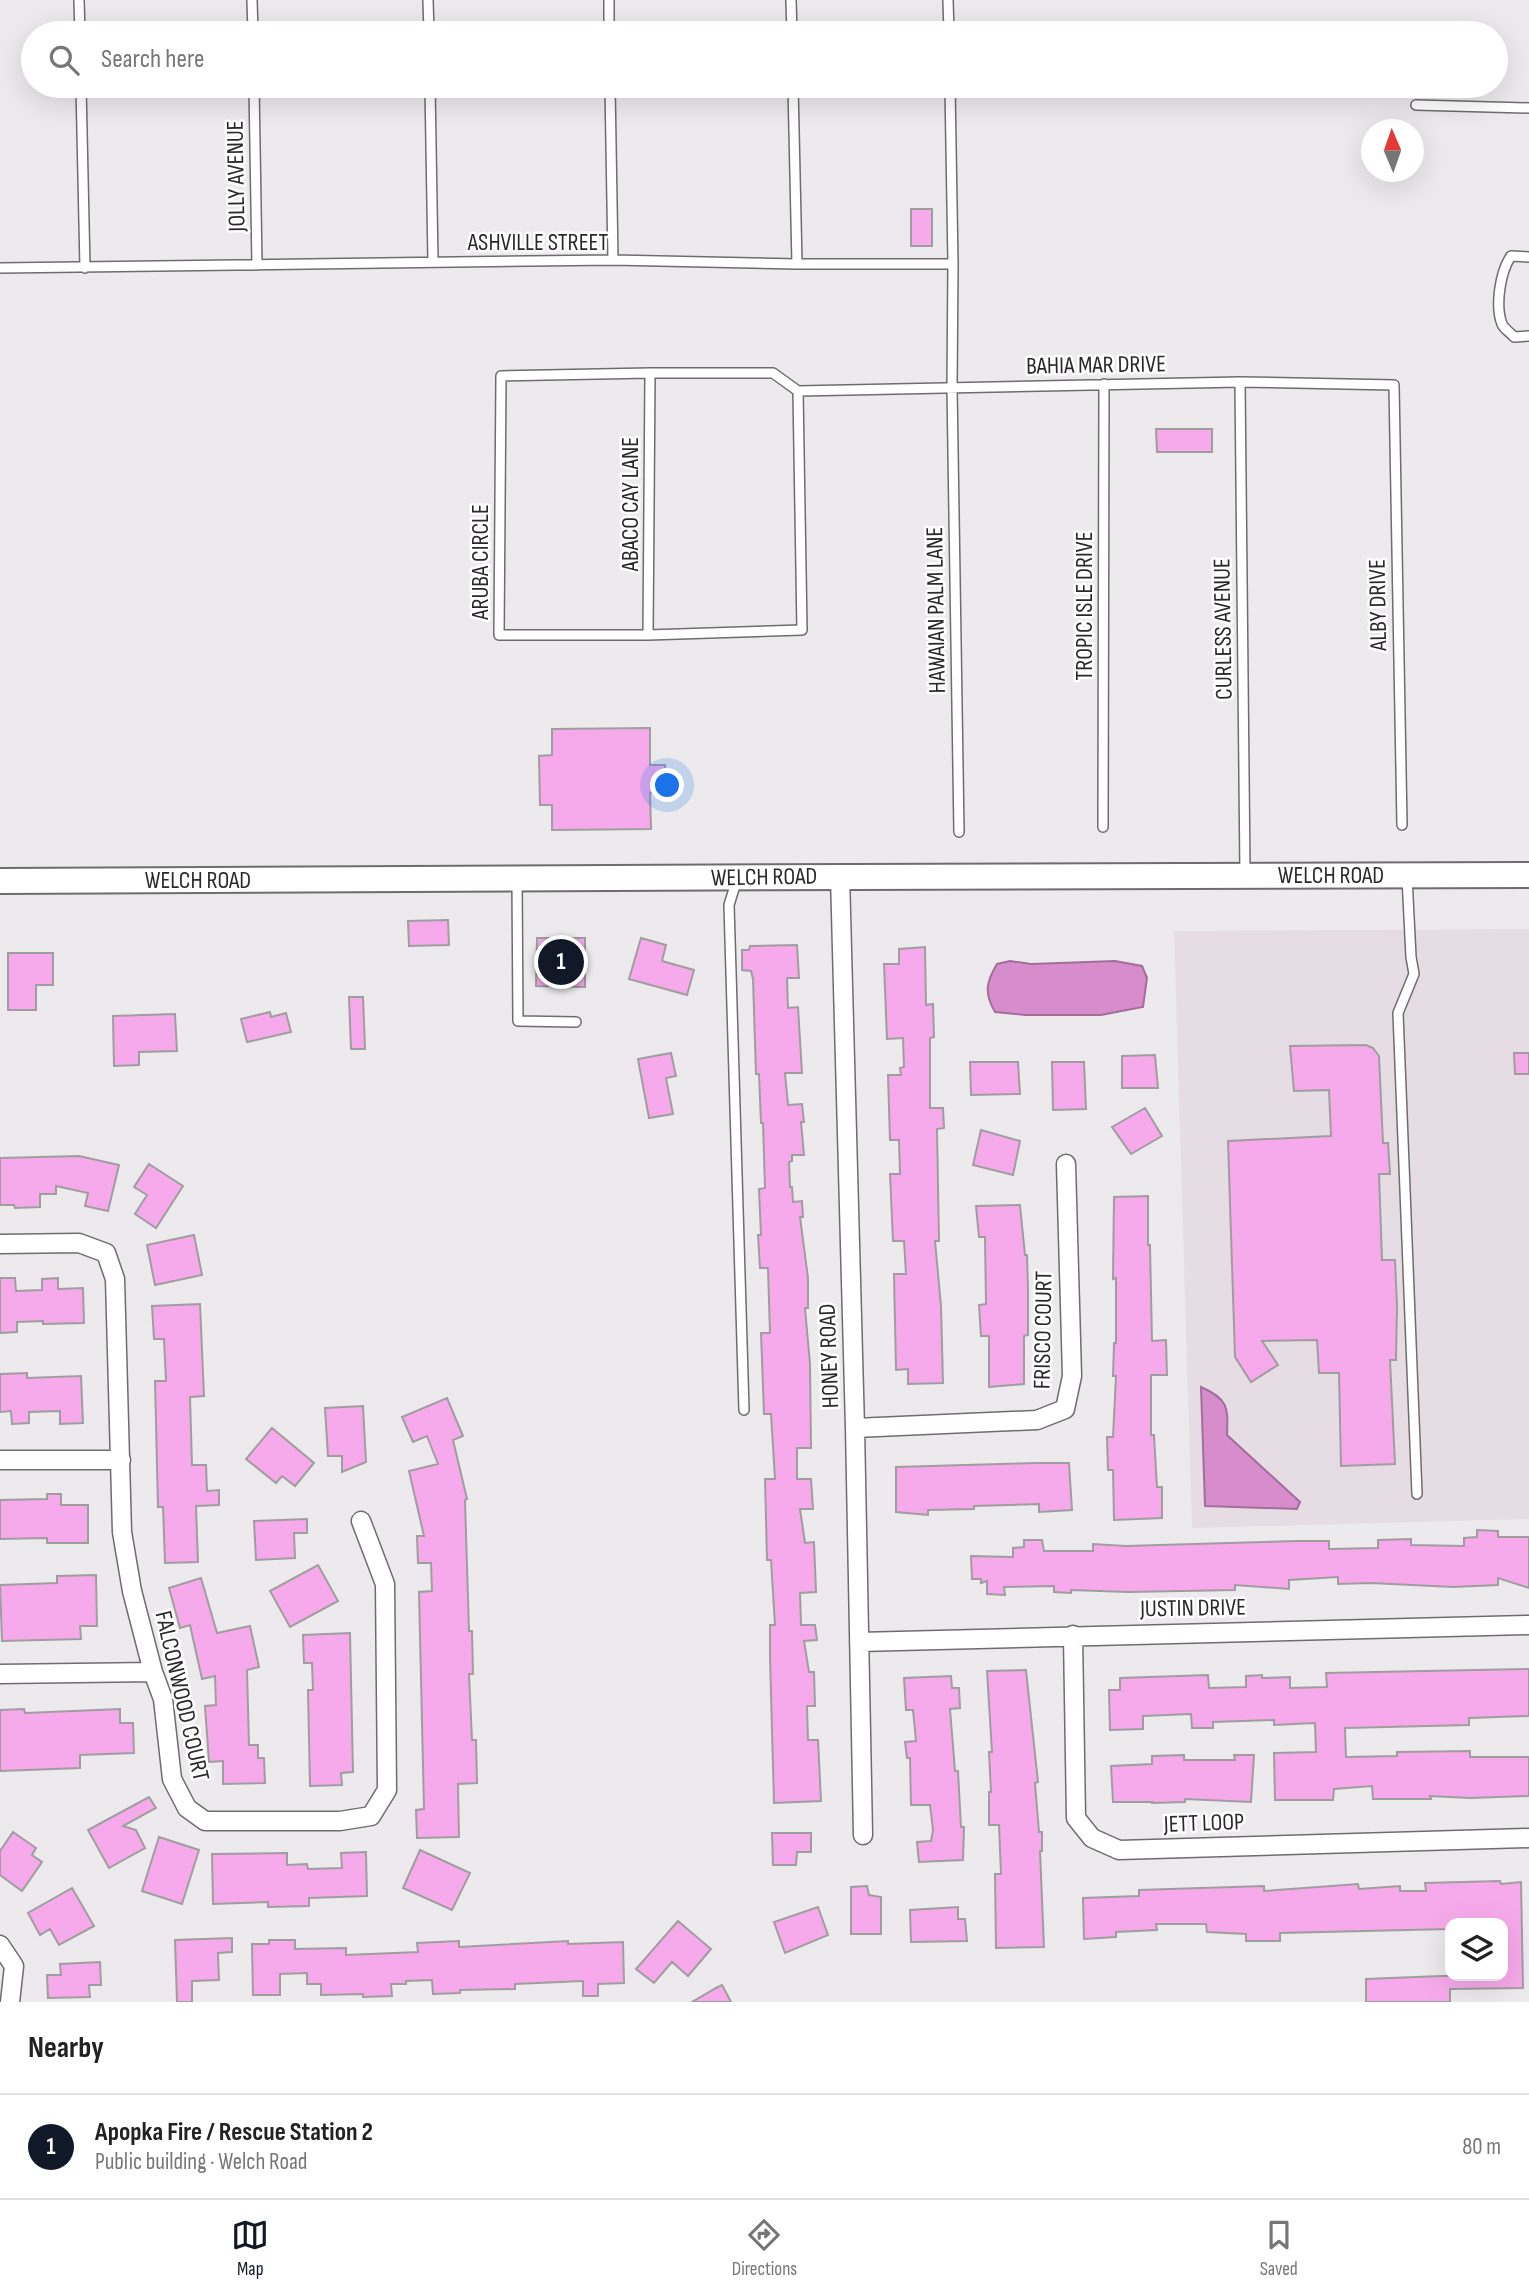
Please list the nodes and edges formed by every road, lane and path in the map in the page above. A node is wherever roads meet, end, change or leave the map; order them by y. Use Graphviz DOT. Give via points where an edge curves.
graph roads {
  1 [pos="79,0"];
  2 [pos="252,0"];
  3 [pos="428,0"];
  4 [pos="609,0"];
  5 [pos="791,0"];
  6 [pos="948,0"];
  7 [pos="80,21"];
  8 [pos="253,21"];
  9 [pos="429,21"];
  10 [pos="609,21"];
  11 [pos="792,21"];
  12 [pos="948,21"];
  13 [pos="81,98"];
  14 [pos="254,98"];
  15 [pos="430,98"];
  16 [pos="610,98"];
  17 [pos="793,98"];
  18 [pos="950,98"];
  19 [pos="1416,105"];
  20 [pos="1529,108"];
  21 [pos="1529,257"];
  22 [pos="613,260"];
  23 [pos="433,262"];
  24 [pos="797,264"];
  25 [pos="953,264"];
  26 [pos="257,265"];
  27 [pos="0,268"];
  28 [pos="85,268"];
  29 [pos="1529,337"];
  30 [pos="650,373"];
  31 [pos="1240,383"];
  32 [pos="1104,384"];
  33 [pos="1394,385"];
  34 [pos="952,387"];
  35 [pos="798,391"];
  36 [pos="648,635"];
  37 [pos="1402,825"];
  38 [pos="1103,827"];
  39 [pos="959,832"];
  40 [pos="1245,875"];
  41 [pos="1406,875"];
  42 [pos="840,876"];
  43 [pos="1529,876"];
  44 [pos="738,877"];
  45 [pos="517,879"];
  46 [pos="0,881"];
  47 [pos="576,1022"];
  48 [pos="1066,1164"];
  49 [pos="0,1244"];
  50 [pos="744,1410"];
  51 [pos="855,1428"];
  52 [pos="0,1460"];
  53 [pos="121,1460"];
  54 [pos="1417,1494"];
  55 [pos="361,1521"];
  56 [pos="1529,1625"];
  57 [pos="1073,1635"];
  58 [pos="859,1642"];
  59 [pos="153,1672"];
  60 [pos="0,1674"];
  61 [pos="863,1835"];
  62 [pos="1529,1838"];
  63 [pos="0,1945"];
  64 [pos="10,2002"];
  1 -- 7 [label="lane"];
  2 -- 8 [label="lane"];
  3 -- 9 [label="lane"];
  4 -- 10 [label="lane"];
  5 -- 11 [label="lane"];
  6 -- 12 [label="lane"];
  13 -- 28 [label="lane"];
  14 -- 26 [label="lane, JOLLY AVENUE"];
  15 -- 23 [label="lane"];
  16 -- 22 [label="lane"];
  17 -- 24 [label="lane"];
  18 -- 25 [label="lane"];
  19 -- 20 [label="lane"];
  21 -- 29 [label="lane" via="1511,256 1504,267 1499,296 1502,326 1514,337"];
  22 -- 23 [label="lane, ASHVILLE STREET"];
  22 -- 24 [label="lane, ASHVILLE STREET"];
  23 -- 26 [label="lane, ASHVILLE STREET"];
  24 -- 25 [label="lane, ASHVILLE STREET"];
  25 -- 34 [label="lane"];
  26 -- 28 [label="lane, ASHVILLE STREET"];
  27 -- 28 [label="lane, ASHVILLE STREET"];
  30 -- 35 [label="lane, ARUBA CIRCLE" via="773,373"];
  30 -- 36 [label="lane, ABACO CAY LANE"];
  30 -- 36 [label="lane, ARUBA CIRCLE" via="501,376 499,635"];
  31 -- 32 [label="lane, BAHIA MAR DRIVE"];
  31 -- 33 [label="lane, BAHIA MAR DRIVE"];
  31 -- 40 [label="lane, CURLESS AVENUE"];
  32 -- 34 [label="lane, BAHIA MAR DRIVE"];
  32 -- 38 [label="lane, TROPIC ISLE DRIVE"];
  33 -- 37 [label="lane, ALBY DRIVE"];
  34 -- 35 [label="lane, BAHIA MAR DRIVE"];
  34 -- 39 [label="lane, HAWAIAN PALM LANE"];
  35 -- 36 [label="lane, ARUBA CIRCLE" via="802,630"];
  40 -- 41 [label="street, WELCH ROAD"];
  40 -- 42 [label="street, WELCH ROAD"];
  41 -- 43 [label="street, WELCH ROAD"];
  41 -- 54 [label="lane" via="1414,974 1398,1013"];
  42 -- 44 [label="street, WELCH ROAD"];
  42 -- 51 [label="street, HONEY ROAD"];
  44 -- 45 [label="street, WELCH ROAD"];
  44 -- 50 [label="lane" via="729,905"];
  45 -- 46 [label="street, WELCH ROAD"];
  45 -- 47 [label="lane" via="518,1021"];
  48 -- 51 [label="street, FRISCO COURT" via="1072,1376 1065,1409 1037,1420"];
  49 -- 53 [label="street, FALCONWOOD COURT" via="79,1244 106,1253 114,1279"];
  51 -- 58 [label="street, HONEY ROAD"];
  52 -- 53 [label="street"];
  53 -- 59 [label="street, FALCONWOOD COURT" via="122,1532"];
  55 -- 59 [label="street, FALCONWOOD COURT" via="385,1584 387,1790 371,1816 340,1821 205,1821 187,1808 172,1779 163,1699"];
  56 -- 57 [label="street, JUSTIN DRIVE"];
  57 -- 58 [label="street, JUSTIN DRIVE"];
  57 -- 62 [label="street, JETT LOOP" via="1076,1818 1092,1838 1119,1850"];
  58 -- 61 [label="street, HONEY ROAD"];
  59 -- 60 [label="street"];
  63 -- 64 [label="street" via="14,1966"];
}
